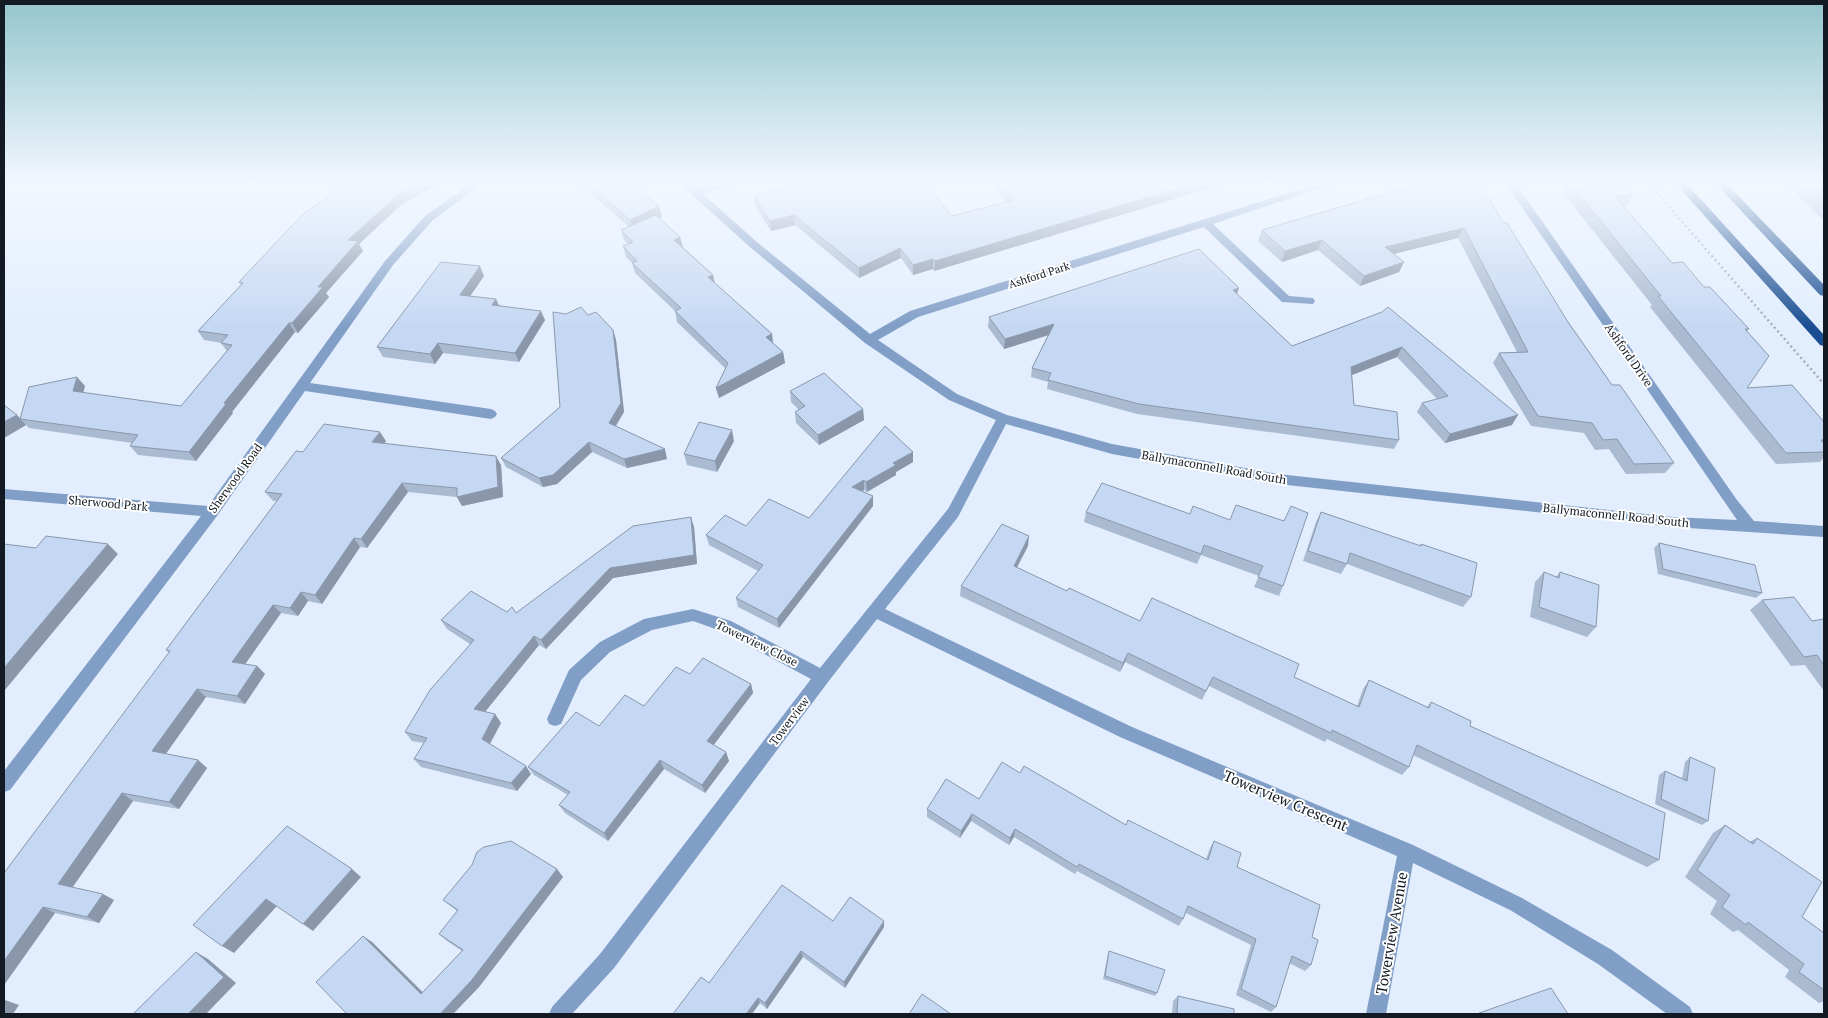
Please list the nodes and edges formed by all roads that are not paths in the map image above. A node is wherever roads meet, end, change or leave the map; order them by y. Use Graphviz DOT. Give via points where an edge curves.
graph roads {
  1 [pos="416,232"];
  2 [pos="739,232"];
  3 [pos="1175,232"];
  4 [pos="1215,232"];
  5 [pos="1544,232"];
  6 [pos="1724,232"];
  7 [pos="1766,232"];
  8 [pos="1824,292"];
  9 [pos="1309,301"];
  10 [pos="869,340"];
  11 [pos="1824,342"];
  12 [pos="301,386"];
  13 [pos="490,414"];
  14 [pos="1003,418"];
  15 [pos="4,494"];
  16 [pos="212,512"];
  17 [pos="1750,526"];
  18 [pos="1824,532"];
  19 [pos="875,610"];
  20 [pos="822,677"];
  21 [pos="555,719"];
  22 [pos="4,784"];
  23 [pos="1407,851"];
  24 [pos="559,1014"];
  25 [pos="1376,1014"];
  26 [pos="1683,1014"];
  1 -- 12 [label="street, Sherwood Road" via="389,263"];
  2 -- 10 [label="street, Ballymaconnell Road South"];
  3 -- 10 [label="street, Ashford Park" via="914,314"];
  4 -- 9 [label="street" via="1286,299"];
  5 -- 17 [label="street, Ashford Drive"];
  6 -- 11 [label="highway"];
  7 -- 8 [label="highway"];
  10 -- 14 [label="street, Ballymaconnell Road South" via="953,397"];
  12 -- 13 [label="street"];
  12 -- 16 [label="street, Sherwood Road"];
  14 -- 17 [label="street, Ballymaconnell Road South" via="1112,449 1278,479 1673,522"];
  14 -- 19 [label="street, Towerview" via="953,513"];
  15 -- 16 [label="street, Sherwood Park"];
  16 -- 22 [label="street, Sherwood Road"];
  17 -- 18 [label="street, Ballymaconnell Road South"];
  19 -- 20 [label="street, Towerview"];
  19 -- 23 [label="street, Towerview Crescent" via="1126,732"];
  20 -- 21 [label="street, Towerview Close" via="726,626 693,615 649,624 605,647 576,675"];
  20 -- 24 [label="street, Towerview" via="608,961"];
  23 -- 25 [label="street, Towerview Avenue"];
  23 -- 26 [label="street, Towerview Crescent" via="1516,904 1605,957"];
}
